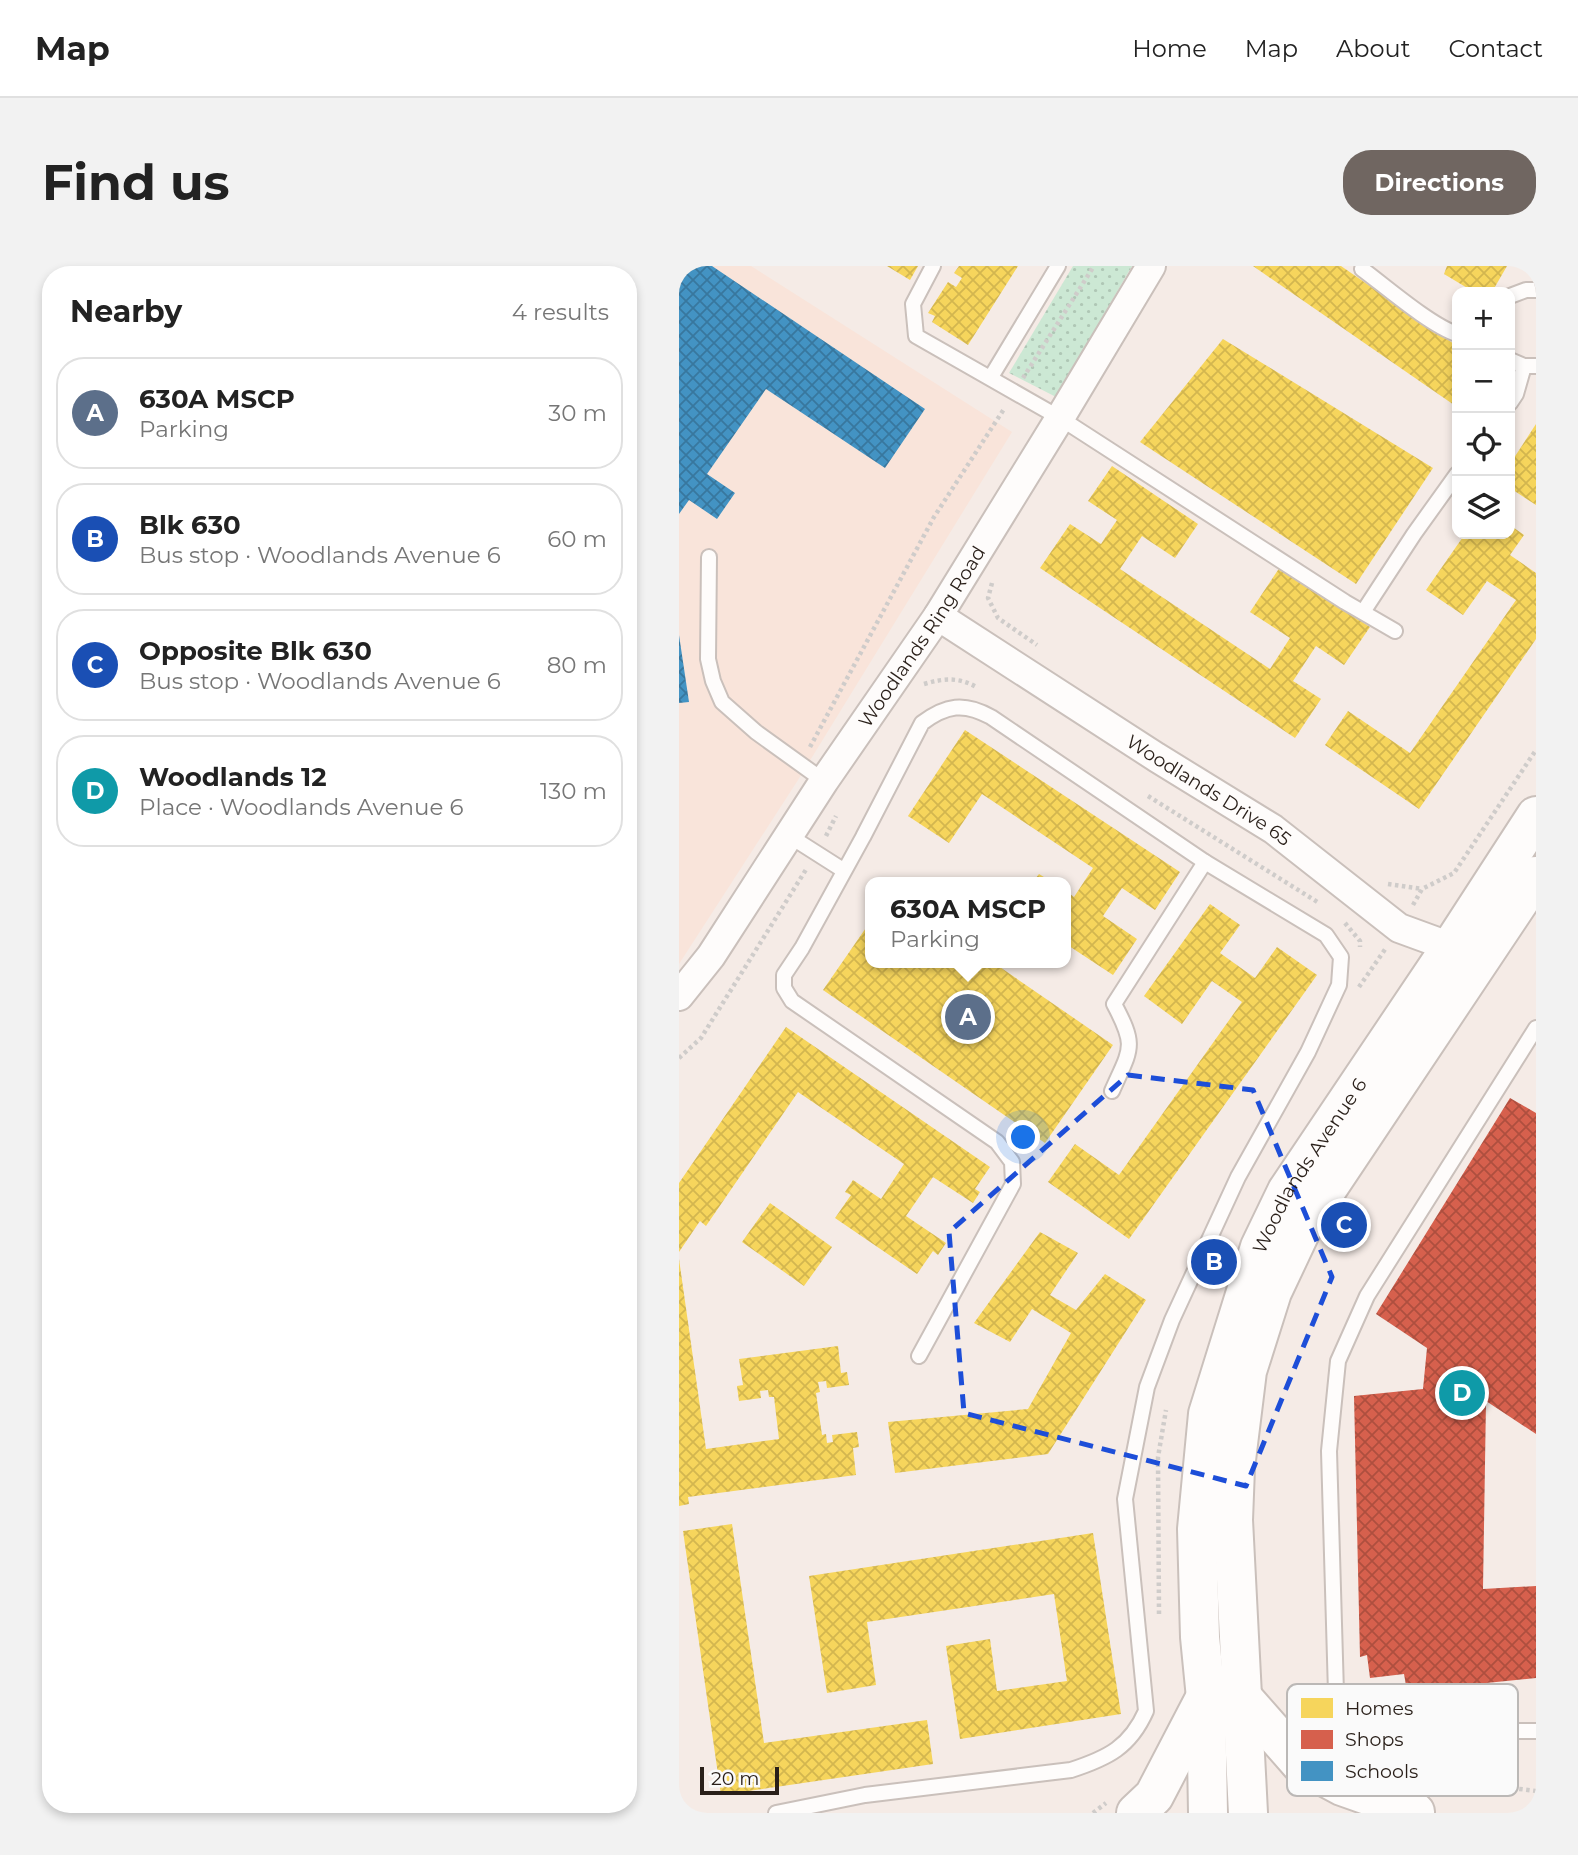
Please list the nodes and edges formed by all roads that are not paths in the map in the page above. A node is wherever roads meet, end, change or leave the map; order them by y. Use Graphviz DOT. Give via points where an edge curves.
graph roads {
  1 [pos="933,266"];
  2 [pos="1058,266"];
  3 [pos="1150,266"];
  4 [pos="1362,269"];
  5 [pos="1536,290"];
  6 [pos="1515,294"];
  7 [pos="1452,332"];
  8 [pos="1523,364"];
  9 [pos="991,377"];
  10 [pos="1515,396"];
  11 [pos="1060,418"];
  12 [pos="1456,476"];
  13 [pos="709,557"];
  14 [pos="1363,612"];
  15 [pos="938,616"];
  16 [pos="1395,631"];
  17 [pos="824,781"];
  18 [pos="1536,816"];
  19 [pos="788,835"];
  20 [pos="1205,862"];
  21 [pos="843,870"];
  22 [pos="1536,876"];
  23 [pos="1465,956"];
  24 [pos="679,996"];
  25 [pos="1536,1028"];
  26 [pos="1112,1091"];
  27 [pos="919,1356"];
  28 [pos="1336,1684"];
  29 [pos="1224,1698"];
  30 [pos="1518,1731"];
  31 [pos="1536,1731"];
  32 [pos="1287,1752"];
  33 [pos="1370,1796"];
  34 [pos="1415,1812"];
  35 [pos="776,1813"];
  36 [pos="1136,1813"];
  37 [pos="1208,1813"];
  38 [pos="1248,1813"];
  39 [pos="1406,1813"];
  40 [pos="1423,1813"];
  1 -- 9 [label="lane" via="913,304 916,336"];
  2 -- 9 [label="lane"];
  3 -- 11 [label="street, Woodlands Ring Road"];
  4 -- 7 [label="lane"];
  5 -- 6 [label="lane"];
  8 -- 10 [label="lane"];
  9 -- 11 [label="lane"];
  11 -- 14 [label="lane"];
  11 -- 15 [label="street, Woodlands Ring Road"];
  12 -- 14 [label="lane"];
  13 -- 17 [label="lane" via="708,659 722,702"];
  14 -- 16 [label="lane"];
  15 -- 17 [label="street, Woodlands Ring Road"];
  15 -- 23 [label="street, Woodlands Drive 65" via="1273,829 1399,928"];
  17 -- 19 [label="street, Woodlands Ring Road"];
  18 -- 23 [label="street, Woodlands Avenue 6"];
  19 -- 21 [label="lane"];
  19 -- 24 [label="street, Woodlands Ring Road" via="711,956"];
  20 -- 21 [label="lane" via="991,717 976,708 955,707 922,723"];
  20 -- 26 [label="lane" via="1114,1004 1131,1043"];
  20 -- 35 [label="lane" via="1326,935 1341,957 1339,985 1308,1052 1238,1177 1172,1320 1147,1387 1125,1499 1146,1711 1122,1747 1071,1770 865,1795"];
  21 -- 27 [label="lane" via="784,975 784,988 792,1001 997,1142 1012,1162 1013,1184"];
  22 -- 23 [label="street, Woodlands Avenue 6"];
  23 -- 29 [label="street, Woodlands Avenue 6" via="1305,1222 1272,1292 1247,1371 1235,1468"];
  25 -- 28 [label="lane" via="1367,1296 1338,1361 1329,1451"];
  29 -- 32 [label="street"];
  29 -- 36 [label="street" via="1154,1796"];
  29 -- 37 [label="street, Woodlands Avenue 6"];
  29 -- 38 [label="street, Woodlands Avenue 6"];
  30 -- 31 [label="lane"];
  33 -- 34 [label="street"];
  34 -- 39 [label="street"];
  34 -- 40 [label="street"];
}
